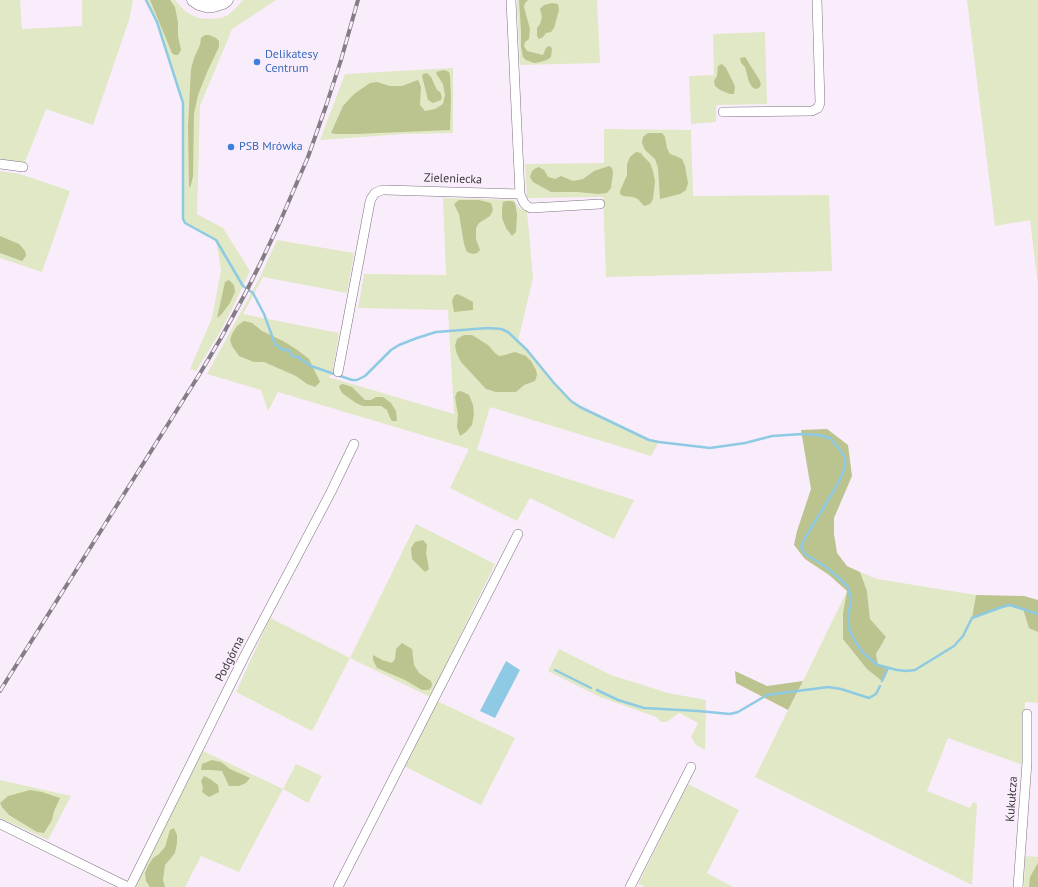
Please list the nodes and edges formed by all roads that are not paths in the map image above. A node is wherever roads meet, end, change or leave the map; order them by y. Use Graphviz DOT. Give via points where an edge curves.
graph roads {
  1 [pos="193,0"];
  2 [pos="226,0"];
  3 [pos="511,0"];
  4 [pos="817,0"];
  5 [pos="723,112"];
  6 [pos="0,164"];
  7 [pos="23,167"];
  8 [pos="520,194"];
  9 [pos="600,204"];
  10 [pos="338,372"];
  11 [pos="354,444"];
  12 [pos="518,534"];
  13 [pos="1027,714"];
  14 [pos="691,767"];
  15 [pos="0,824"];
  16 [pos="129,887"];
  17 [pos="338,887"];
  18 [pos="630,887"];
  19 [pos="1018,887"];
  1 -- 2 [label="main road" via="206,6 214,6"];
  3 -- 8 [label="street"];
  4 -- 5 [label="street" via="820,103 818,108 812,111"];
  6 -- 7 [label="street"];
  8 -- 9 [label="street" via="524,203 531,208"];
  8 -- 10 [label="street, Zieleniecka" via="386,190 375,193 370,202"];
  11 -- 16 [label="street, Podgórna"];
  12 -- 17 [label="street"];
  13 -- 19 [label="street, Kukułcza" via="1027,762"];
  14 -- 18 [label="street"];
  15 -- 16 [label="street, Podgórna"];
}
